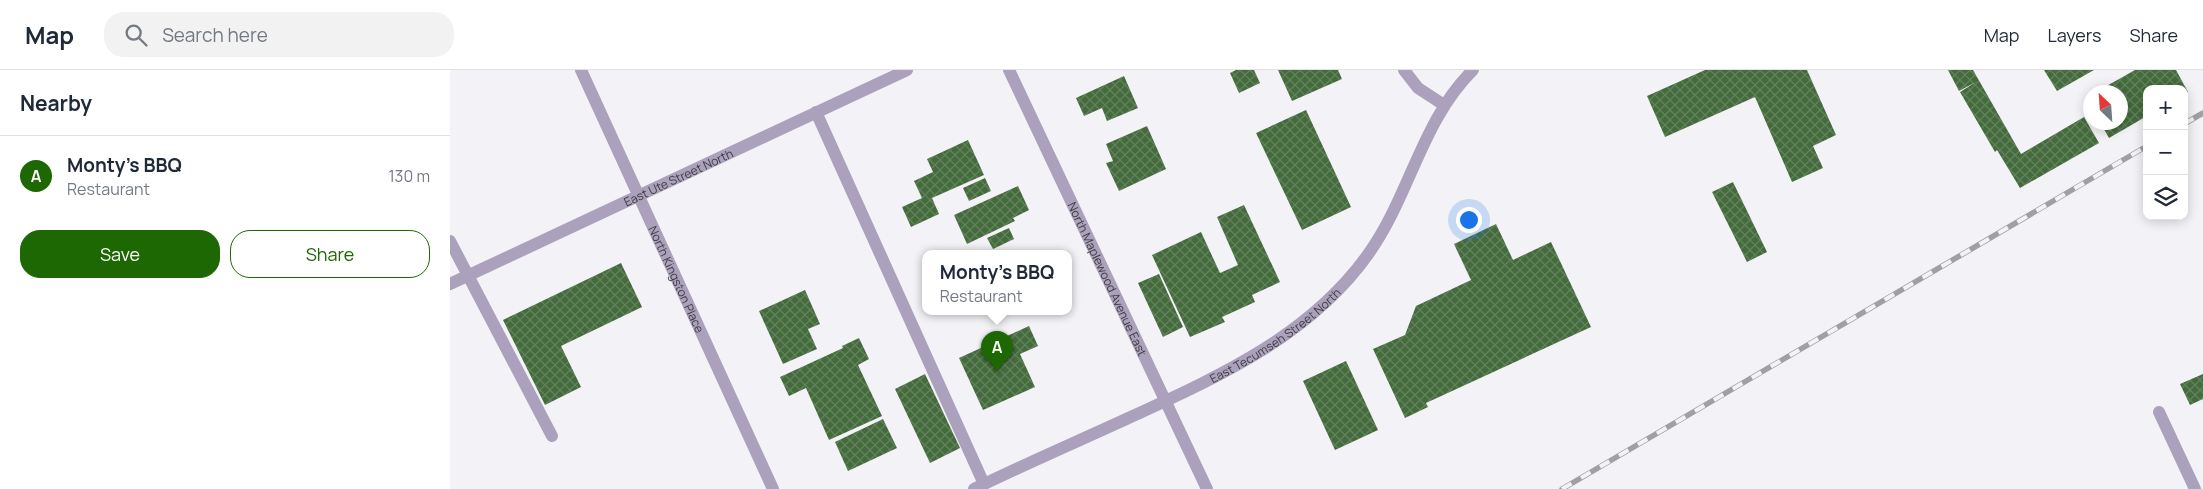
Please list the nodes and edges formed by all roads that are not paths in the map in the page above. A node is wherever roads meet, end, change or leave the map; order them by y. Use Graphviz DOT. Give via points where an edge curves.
graph roads {
  1 [pos="581,70"];
  2 [pos="907,70"];
  3 [pos="1009,70"];
  4 [pos="1404,70"];
  5 [pos="1473,70"];
  6 [pos="1444,105"];
  7 [pos="816,112"];
  8 [pos="640,196"];
  9 [pos="450,241"];
  10 [pos="467,276"];
  11 [pos="450,284"];
  12 [pos="1165,402"];
  13 [pos="2159,412"];
  14 [pos="552,436"];
  15 [pos="979,486"];
  16 [pos="773,489"];
  17 [pos="1207,489"];
  18 [pos="2195,489"];
  1 -- 8 [label="street, North Kingston Place"];
  2 -- 7 [label="street, East Ute Street North"];
  3 -- 12 [label="street, North Maplewood Avenue East"];
  4 -- 6 [label="street" via="1418,88"];
  5 -- 6 [label="street, East Tecumseh Street North"];
  6 -- 12 [label="street, East Tecumseh Street North" via="1385,225 1370,252 1346,282 1289,333 1258,354"];
  7 -- 8 [label="street, East Ute Street North"];
  7 -- 15 [label="street"];
  8 -- 10 [label="street, East Ute Street North"];
  8 -- 16 [label="street, North Kingston Place"];
  9 -- 10 [label="street"];
  10 -- 11 [label="street, East Ute Street North"];
  10 -- 14 [label="street"];
  12 -- 15 [label="street, East Tecumseh Street North"];
  12 -- 17 [label="street, North Maplewood Avenue East"];
  13 -- 18 [label="street"];
}
